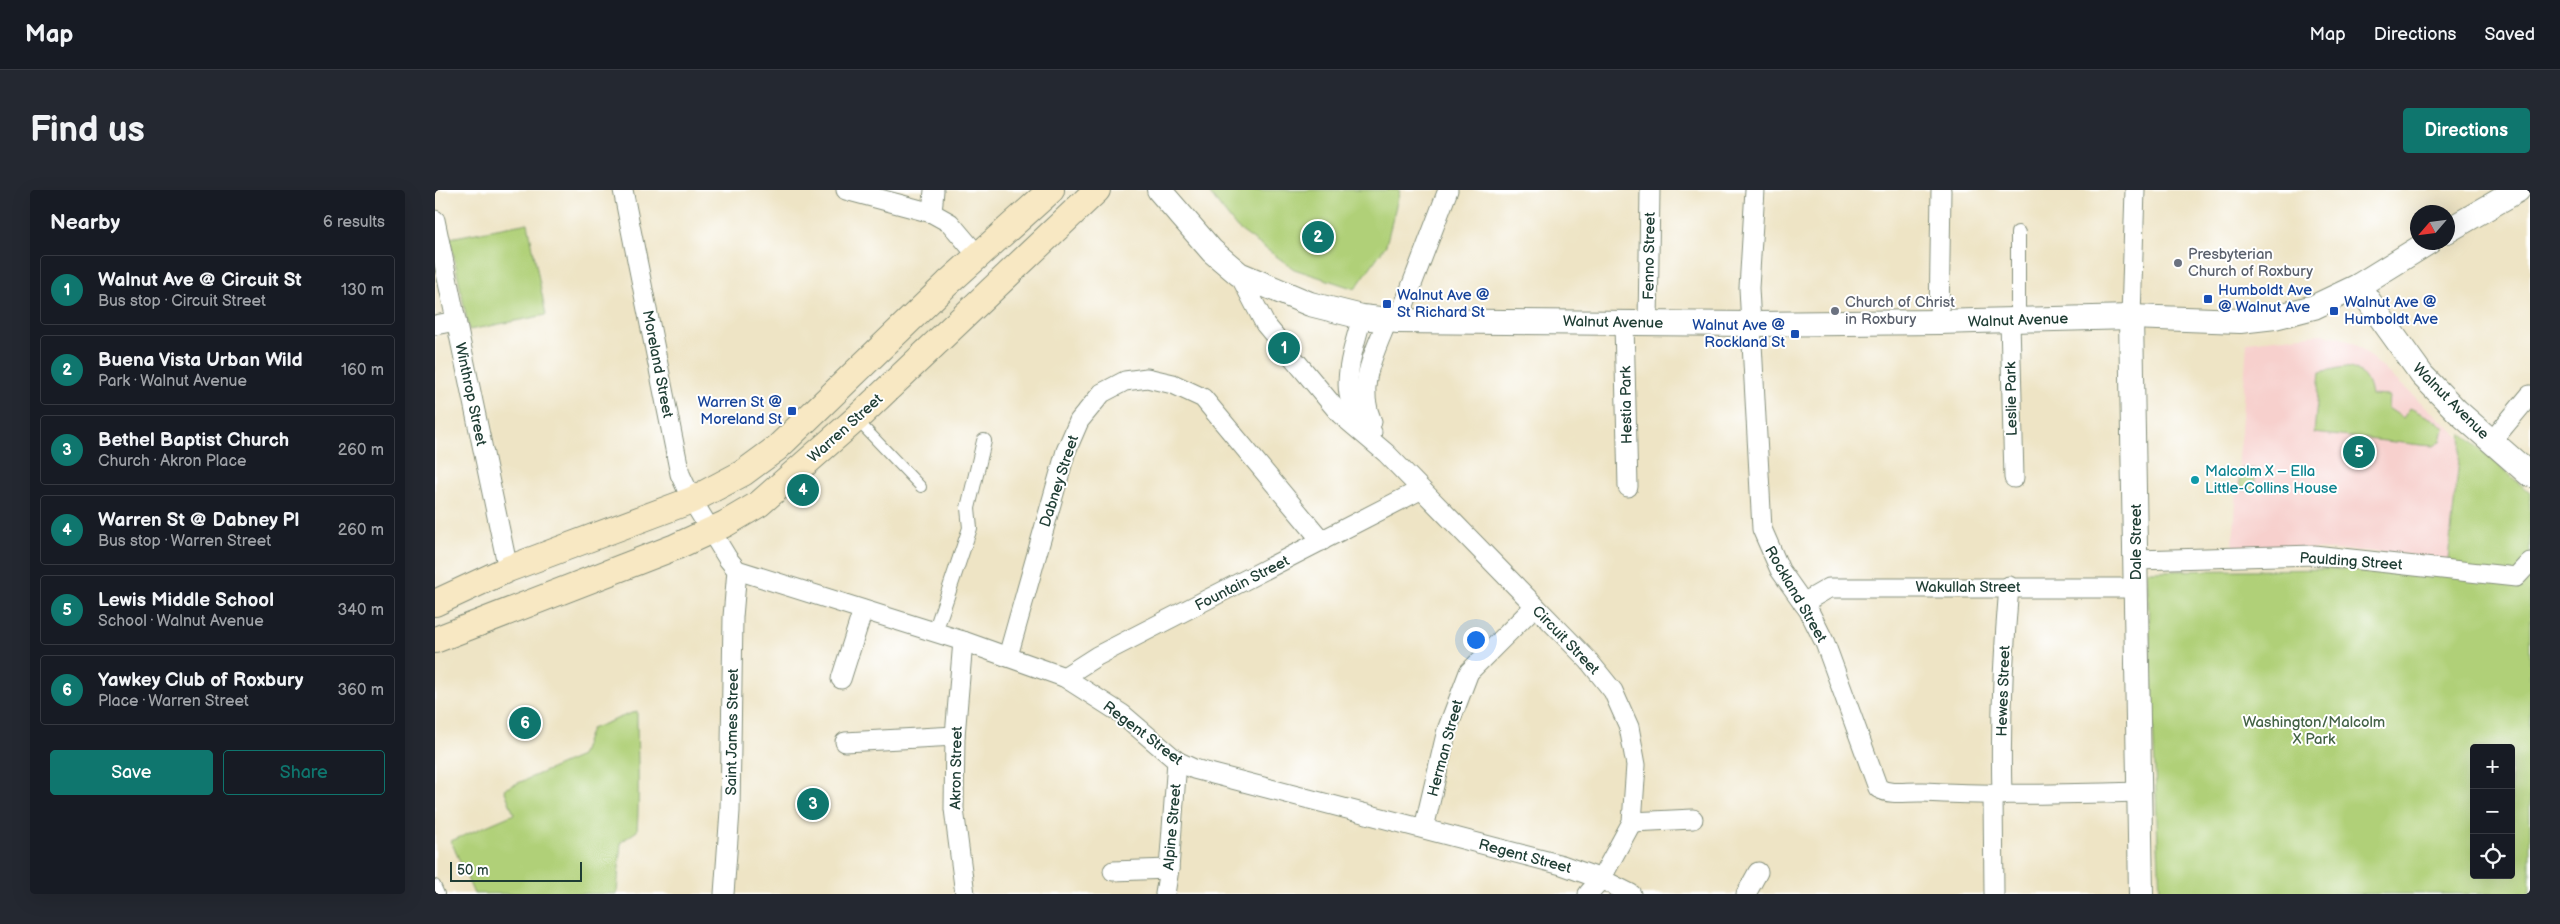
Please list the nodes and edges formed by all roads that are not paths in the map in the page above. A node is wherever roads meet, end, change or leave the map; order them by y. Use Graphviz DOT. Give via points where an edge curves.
graph roads {
  1 [pos="623,190"];
  2 [pos="846,190"];
  3 [pos="934,190"];
  4 [pos="1051,190"];
  5 [pos="1097,190"];
  6 [pos="1159,190"];
  7 [pos="1448,190"];
  8 [pos="1650,190"];
  9 [pos="1755,190"];
  10 [pos="1941,190"];
  11 [pos="2135,190"];
  12 [pos="2518,190"];
  13 [pos="932,213"];
  14 [pos="435,220"];
  15 [pos="2455,227"];
  16 [pos="2018,233"];
  17 [pos="2416,250"];
  18 [pos="978,256"];
  19 [pos="1239,274"];
  20 [pos="2358,286"];
  21 [pos="1362,316"];
  22 [pos="2131,317"];
  23 [pos="1393,320"];
  24 [pos="2014,320"];
  25 [pos="456,321"];
  26 [pos="1939,322"];
  27 [pos="1648,323"];
  28 [pos="1624,324"];
  29 [pos="1751,324"];
  30 [pos="435,325"];
  31 [pos="2530,395"];
  32 [pos="856,419"];
  33 [pos="984,441"];
  34 [pos="2491,441"];
  35 [pos="1386,453"];
  36 [pos="2530,475"];
  37 [pos="2014,478"];
  38 [pos="921,487"];
  39 [pos="1628,487"];
  40 [pos="1420,490"];
  41 [pos="692,500"];
  42 [pos="712,530"];
  43 [pos="1322,541"];
  44 [pos="2136,560"];
  45 [pos="2530,562"];
  46 [pos="508,569"];
  47 [pos="737,570"];
  48 [pos="2009,586"];
  49 [pos="2136,588"];
  50 [pos="435,603"];
  51 [pos="1803,603"];
  52 [pos="1535,607"];
  53 [pos="863,610"];
  54 [pos="935,632"];
  55 [pos="435,640"];
  56 [pos="963,641"];
  57 [pos="1008,656"];
  58 [pos="1064,677"];
  59 [pos="841,679"];
  60 [pos="955,736"];
  61 [pos="845,742"];
  62 [pos="1177,761"];
  63 [pos="2139,792"];
  64 [pos="1998,795"];
  65 [pos="1693,819"];
  66 [pos="1632,822"];
  67 [pos="1424,828"];
  68 [pos="1169,869"];
  69 [pos="1113,871"];
  70 [pos="1758,872"];
  71 [pos="1601,879"];
  72 [pos="435,886"];
  73 [pos="439,894"];
  74 [pos="724,894"];
  75 [pos="965,894"];
  76 [pos="1165,894"];
  77 [pos="1588,894"];
  78 [pos="1631,894"];
  79 [pos="1746,894"];
  80 [pos="1994,894"];
  81 [pos="2141,894"];
  1 -- 41 [label="street, Moreland Street" via="680,474"];
  2 -- 13 [label="street"];
  3 -- 13 [label="street"];
  4 -- 18 [label="main road, Warren Street"];
  5 -- 32 [label="main road, Warren Street"];
  6 -- 19 [label="street, Walnut Avenue" via="1212,251"];
  7 -- 23 [label="street, Circuit Street"];
  8 -- 27 [label="street, Fenno Street"];
  9 -- 29 [label="street, Rockland Street" via="1749,288"];
  10 -- 26 [label="street"];
  11 -- 22 [label="street, Dale Street"];
  12 -- 15 [label="street"];
  13 -- 18 [label="street" via="950,223"];
  14 -- 25 [label="street, Winthrop Street"];
  16 -- 24 [label="street"];
  17 -- 20 [label="street"];
  18 -- 41 [label="main road, Warren Street" via="777,448 726,484"];
  19 -- 21 [label="street, Walnut Avenue" via="1310,304"];
  19 -- 35 [label="street, Circuit Street" via="1265,324 1340,414"];
  20 -- 22 [label="street, Walnut Avenue" via="2314,307 2275,317 2240,321"];
  20 -- 34 [label="street, Walnut Avenue" via="2422,375"];
  21 -- 23 [label="street, Walnut Avenue"];
  21 -- 35 [label="street, Circuit Street" via="1350,367 1351,403"];
  22 -- 24 [label="street, Walnut Avenue"];
  22 -- 44 [label="street, Dale Street"];
  23 -- 28 [label="street, Walnut Avenue"];
  23 -- 35 [label="street, Circuit Street" via="1370,364 1365,387 1365,406"];
  24 -- 26 [label="street, Walnut Avenue"];
  24 -- 37 [label="street, Leslie Park"];
  25 -- 30 [label="street"];
  25 -- 46 [label="street, Winthrop Street"];
  26 -- 29 [label="street, Walnut Avenue"];
  27 -- 28 [label="street, Walnut Avenue"];
  27 -- 29 [label="street, Walnut Avenue"];
  28 -- 39 [label="street, Hestia Park"];
  29 -- 51 [label="street, Rockland Street" via="1762,529 1779,570"];
  31 -- 34 [label="street"];
  32 -- 38 [label="lane"];
  32 -- 42 [label="main road, Warren Street" via="759,504"];
  33 -- 54 [label="street" via="968,508 970,528"];
  34 -- 36 [label="street, Walnut Avenue"];
  35 -- 40 [label="street, Circuit Street"];
  40 -- 43 [label="street, Fountain Street"];
  40 -- 52 [label="street, Circuit Street"];
  41 -- 42 [label="street, Moreland Street"];
  41 -- 46 [label="main road, Warren Street"];
  42 -- 47 [label="street"];
  42 -- 55 [label="main road, Warren Street"];
  43 -- 57 [label="street, Dabney Street" via="1203,398 1173,384 1147,378 1125,382 1103,393 1079,421 1066,451"];
  43 -- 58 [label="street, Fountain Street" via="1097,656"];
  44 -- 45 [label="street, Paulding Street" via="2314,555 2516,577"];
  44 -- 49 [label="street, Dale Street"];
  46 -- 50 [label="main road, Warren Street"];
  47 -- 53 [label="street, Regent Street"];
  47 -- 74 [label="street, Saint James Street" via="733,617 730,811"];
  48 -- 49 [label="street, Wakullah Street"];
  48 -- 51 [label="street, Wakullah Street" via="1829,588"];
  48 -- 64 [label="street, Hewes Street"];
  49 -- 63 [label="street, Dale Street"];
  51 -- 64 [label="street, Rockland Street" via="1825,643 1878,788 1886,792"];
  52 -- 66 [label="street, Circuit Street" via="1588,660 1613,691 1629,727 1636,765"];
  52 -- 67 [label="street, Herman Street" via="1469,672 1447,730"];
  53 -- 54 [label="street, Regent Street"];
  53 -- 59 [label="street"];
  54 -- 56 [label="street, Regent Street"];
  56 -- 57 [label="street, Regent Street"];
  56 -- 60 [label="street, Akron Street"];
  57 -- 58 [label="street, Regent Street"];
  58 -- 62 [label="street, Regent Street" via="1123,714"];
  60 -- 61 [label="street"];
  60 -- 75 [label="street, Akron Street" via="954,810"];
  62 -- 67 [label="street, Regent Street" via="1194,770"];
  62 -- 68 [label="street, Alpine Street"];
  63 -- 64 [label="street, Rockland Street"];
  63 -- 81 [label="street, Dale Street"];
  64 -- 80 [label="street, Hewes Street"];
  65 -- 66 [label="street"];
  66 -- 71 [label="street, Circuit Street"];
  67 -- 71 [label="street, Regent Street" via="1562,865"];
  68 -- 69 [label="street"];
  68 -- 76 [label="street, Alpine Street"];
  70 -- 79 [label="street"];
  71 -- 77 [label="street, Circuit Street"];
  71 -- 78 [label="street, Regent Street"];
  72 -- 73 [label="lane"];
}
